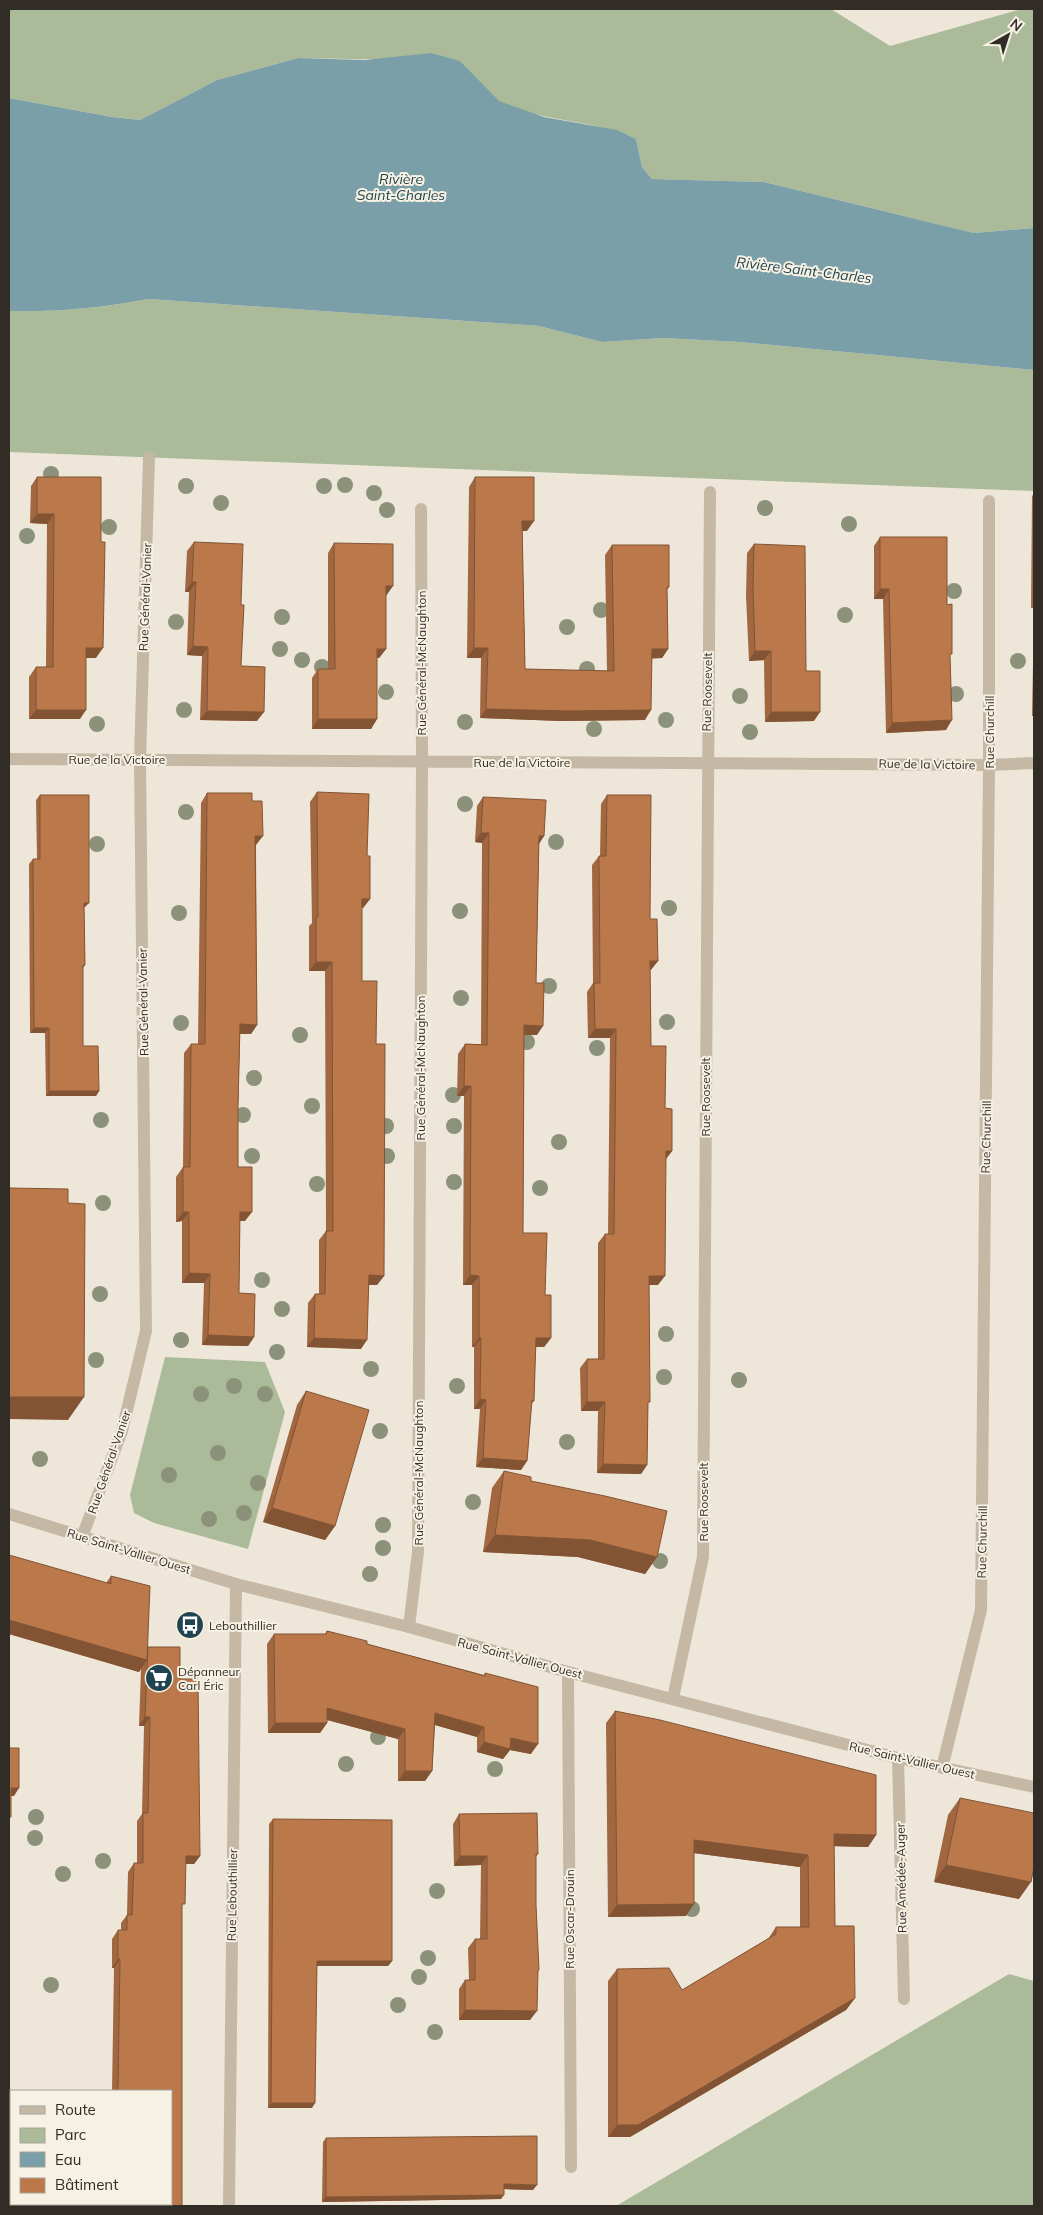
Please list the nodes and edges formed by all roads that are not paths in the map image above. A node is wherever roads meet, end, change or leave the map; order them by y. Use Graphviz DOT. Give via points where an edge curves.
graph roads {
  1 [pos="149,458"];
  2 [pos="710,492"];
  3 [pos="989,500"];
  4 [pos="420,509"];
  5 [pos="9,759"];
  6 [pos="140,759"];
  7 [pos="422,762"];
  8 [pos="706,762"];
  9 [pos="1034,763"];
  10 [pos="989,765"];
  11 [pos="9,1514"];
  12 [pos="82,1537"];
  13 [pos="236,1584"];
  14 [pos="408,1627"];
  15 [pos="568,1672"];
  16 [pos="673,1698"];
  17 [pos="898,1758"];
  18 [pos="942,1768"];
  19 [pos="1034,1787"];
  20 [pos="904,1999"];
  21 [pos="571,2167"];
  22 [pos="229,2206"];
  1 -- 6 [label="street, Rue Général-Vanier"];
  2 -- 8 [label="street, Rue Roosevelt"];
  3 -- 10 [label="street, Rue Churchill"];
  4 -- 7 [label="street, Rue Général-McNaughton"];
  5 -- 6 [label="street, Rue de la Victoire"];
  6 -- 7 [label="street, Rue de la Victoire"];
  6 -- 12 [label="street, Rue Général-Vanier" via="146,1331 122,1431"];
  7 -- 8 [label="street, Rue de la Victoire"];
  7 -- 14 [label="street, Rue Général-McNaughton" via="418,1552"];
  8 -- 10 [label="street, Rue de la Victoire"];
  8 -- 16 [label="street, Rue Roosevelt" via="703,1557"];
  9 -- 10 [label="street, Rue de la Victoire"];
  10 -- 18 [label="street, Rue Churchill" via="981,1610"];
  11 -- 12 [label="street, Rue Saint-Vallier Ouest"];
  12 -- 13 [label="street, Rue Saint-Vallier Ouest"];
  13 -- 14 [label="street, Rue Saint-Vallier Ouest"];
  13 -- 22 [label="street, Rue Lebouthillier"];
  14 -- 15 [label="street, Rue Saint-Vallier Ouest"];
  15 -- 16 [label="street, Rue Saint-Vallier Ouest"];
  15 -- 21 [label="street, Rue Oscar-Drouin"];
  16 -- 17 [label="street, Rue Saint-Vallier Ouest"];
  17 -- 18 [label="street, Rue Saint-Vallier Ouest"];
  17 -- 20 [label="street, Rue Amédée-Auger"];
  18 -- 19 [label="street, Rue Saint-Vallier Ouest"];
}
